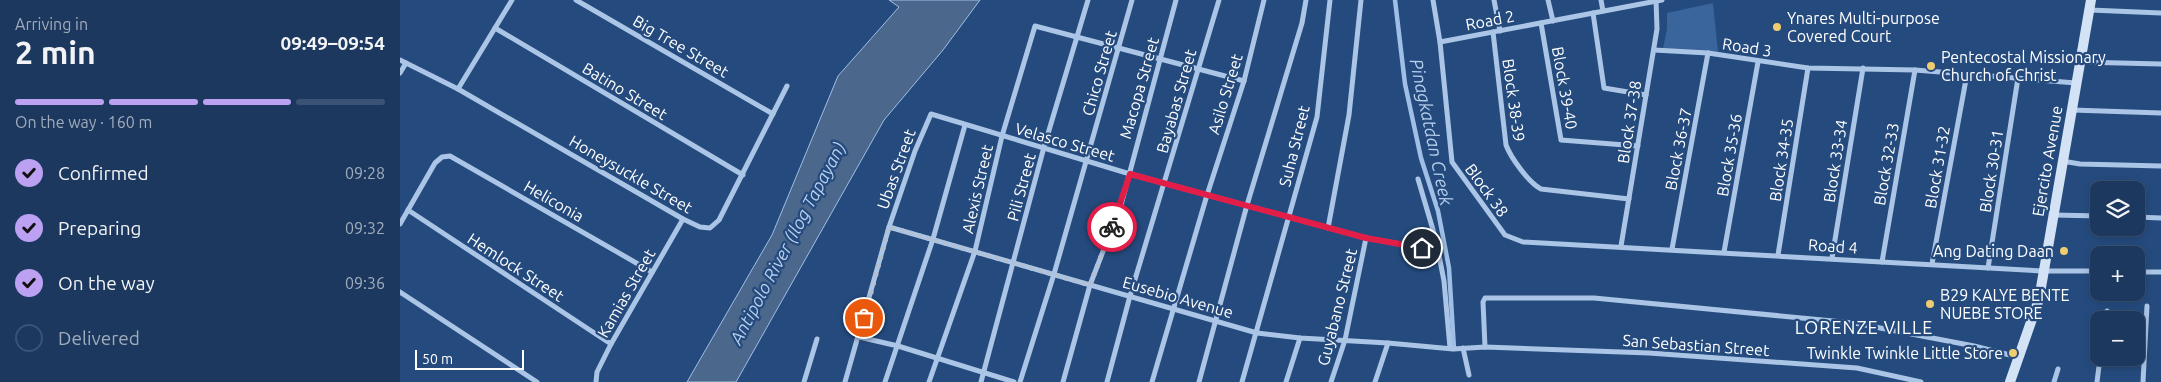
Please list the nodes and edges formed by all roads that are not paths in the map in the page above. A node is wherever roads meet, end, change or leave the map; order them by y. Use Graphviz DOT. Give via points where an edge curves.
graph roads {
  1 [pos="512,0"];
  2 [pos="576,0"];
  3 [pos="1088,0"];
  4 [pos="1132,0"];
  5 [pos="1176,0"];
  6 [pos="1219,0"];
  7 [pos="1264,0"];
  8 [pos="1306,0"];
  9 [pos="1330,0"];
  10 [pos="1361,0"];
  11 [pos="1433,0"];
  12 [pos="1494,0"];
  13 [pos="1548,0"];
  14 [pos="1601,0"];
  15 [pos="1662,0"];
  16 [pos="1656,1"];
  17 [pos="2090,5"];
  18 [pos="1603,11"];
  19 [pos="1593,13"];
  20 [pos="2161,13"];
  21 [pos="1553,21"];
  22 [pos="1541,23"];
  23 [pos="495,28"];
  24 [pos="1500,31"];
  25 [pos="1493,32"];
  26 [pos="1079,36"];
  27 [pos="1440,42"];
  28 [pos="1120,47"];
  29 [pos="1654,50"];
  30 [pos="1708,53"];
  31 [pos="1160,58"];
  32 [pos="400,60"];
  33 [pos="1758,62"];
  34 [pos="2079,62"];
  35 [pos="406,63"];
  36 [pos="2161,64"];
  37 [pos="1808,68"];
  38 [pos="1863,68"];
  39 [pos="1198,69"];
  40 [pos="1916,70"];
  41 [pos="400,74"];
  42 [pos="1967,74"];
  43 [pos="2018,78"];
  44 [pos="1244,81"];
  45 [pos="2076,83"];
  46 [pos="787,86"];
  47 [pos="458,89"];
  48 [pos="1646,95"];
  49 [pos="2072,110"];
  50 [pos="2161,113"];
  51 [pos="773,114"];
  52 [pos="935,114"];
  53 [pos="965,126"];
  54 [pos="1002,136"];
  55 [pos="1638,146"];
  56 [pos="1044,147"];
  57 [pos="1086,160"];
  58 [pos="2062,161"];
  59 [pos="2161,166"];
  60 [pos="1130,174"];
  61 [pos="743,175"];
  62 [pos="1418,179"];
  63 [pos="1166,182"];
  64 [pos="1207,195"];
  65 [pos="1629,199"];
  66 [pos="1247,205"];
  67 [pos="408,210"];
  68 [pos="2054,215"];
  69 [pos="1290,216"];
  70 [pos="2090,216"];
  71 [pos="2145,217"];
  72 [pos="2161,218"];
  73 [pos="683,219"];
  74 [pos="400,224"];
  75 [pos="889,227"];
  76 [pos="1328,228"];
  77 [pos="1366,238"];
  78 [pos="933,239"];
  79 [pos="1621,246"];
  80 [pos="1422,248"];
  81 [pos="1672,249"];
  82 [pos="975,251"];
  83 [pos="1724,252"];
  84 [pos="1778,255"];
  85 [pos="1832,258"];
  86 [pos="1882,262"];
  87 [pos="1014,264"];
  88 [pos="1932,264"];
  89 [pos="1988,268"];
  90 [pos="2043,271"];
  91 [pos="2090,271"];
  92 [pos="652,272"];
  93 [pos="2145,272"];
  94 [pos="2161,272"];
  95 [pos="1054,274"];
  96 [pos="1090,285"];
  97 [pos="400,292"];
  98 [pos="1130,296"];
  99 [pos="2147,306"];
  100 [pos="1175,309"];
  101 [pos="1217,320"];
  102 [pos="1257,333"];
  103 [pos="859,337"];
  104 [pos="1300,338"];
  105 [pos="817,339"];
  106 [pos="1345,340"];
  107 [pos="1388,343"];
  108 [pos="611,344"];
  109 [pos="898,346"];
  110 [pos="1484,347"];
  111 [pos="1450,348"];
  112 [pos="1465,348"];
  113 [pos="2018,357"];
  114 [pos="939,358"];
  115 [pos="2099,366"];
  116 [pos="2058,369"];
  117 [pos="983,373"];
  118 [pos="1469,375"];
  119 [pos="537,382"];
  120 [pos="596,382"];
  121 [pos="804,382"];
  122 [pos="845,382"];
  123 [pos="885,382"];
  124 [pos="929,382"];
  125 [pos="981,382"];
  126 [pos="1014,382"];
  127 [pos="1020,382"];
  128 [pos="1062,382"];
  129 [pos="1107,382"];
  130 [pos="1152,382"];
  131 [pos="1199,382"];
  132 [pos="1242,382"];
  133 [pos="1286,382"];
  134 [pos="1331,382"];
  135 [pos="1375,382"];
  136 [pos="1921,382"];
  137 [pos="2010,382"];
  138 [pos="2054,382"];
  139 [pos="2096,382"];
  140 [pos="2143,382"];
  1 -- 23 [label="street"];
  2 -- 51 [label="street, Big Tree Street"];
  3 -- 26 [label="street, Pili Street"];
  4 -- 28 [label="street, Chico Street"];
  5 -- 31 [label="street, Macopa Street"];
  6 -- 39 [label="street, Bayabas Street"];
  7 -- 44 [label="street, Asilo Street"];
  8 -- 66 [label="street"];
  9 -- 69 [label="street, Suha Street" via="1317,116"];
  10 -- 76 [label="street" via="1349,115"];
  11 -- 27 [label="street, Block 38"];
  12 -- 24 [label="street"];
  13 -- 21 [label="street"];
  14 -- 18 [label="street"];
  15 -- 16 [label="street, Road 2"];
  16 -- 18 [label="street, Road 2"];
  16 -- 29 [label="street, Block 37-38"];
  17 -- 20 [label="street"];
  17 -- 34 [label="main road, Ejercito Avenue"];
  18 -- 19 [label="street, Road 2"];
  19 -- 21 [label="street, Road 2"];
  19 -- 48 [label="street" via="1604,88"];
  21 -- 22 [label="street, Road 2"];
  22 -- 24 [label="street, Road 2"];
  22 -- 55 [label="street, Block 39-40" via="1561,140"];
  23 -- 47 [label="street"];
  23 -- 61 [label="street, Batino Street"];
  24 -- 25 [label="street, Road 2"];
  25 -- 27 [label="street, Road 2"];
  25 -- 65 [label="street, Block 38-39" via="1506,145 1535,186 1541,190"];
  26 -- 28 [label="street"];
  26 -- 54 [label="street, Alexis Street" via="1038,25 1034,27"];
  26 -- 56 [label="street, Pili Street"];
  27 -- 79 [label="street, Block 38" via="1452,162 1505,235 1523,242"];
  28 -- 31 [label="street"];
  28 -- 57 [label="street, Chico Street"];
  29 -- 30 [label="street, Road 3"];
  29 -- 48 [label="street, Block 37-38"];
  30 -- 33 [label="street, Road 3"];
  30 -- 81 [label="street, Block 36-37"];
  31 -- 39 [label="street"];
  31 -- 60 [label="street, Macopa Street"];
  32 -- 35 [label="street, Honeysuckle Street"];
  33 -- 37 [label="street, Road 3"];
  33 -- 83 [label="street, Block 35-36"];
  34 -- 36 [label="street"];
  34 -- 45 [label="main road, Ejercito Avenue"];
  35 -- 41 [label="street"];
  35 -- 47 [label="street, Honeysuckle Street"];
  37 -- 38 [label="street, Road 3"];
  37 -- 84 [label="street, Block 34-35"];
  38 -- 40 [label="street, Road 3"];
  38 -- 85 [label="street, Block 33-34"];
  39 -- 44 [label="street"];
  39 -- 63 [label="street, Bayabas Street"];
  40 -- 42 [label="street, Road 3"];
  40 -- 86 [label="street, Block 32-33"];
  42 -- 43 [label="street, Road 3"];
  42 -- 88 [label="street, Block 31-32"];
  43 -- 45 [label="street, Road 3"];
  43 -- 89 [label="street, Block 30-31"];
  44 -- 64 [label="street, Asilo Street"];
  45 -- 49 [label="main road, Ejercito Avenue"];
  46 -- 51 [label="street, Honeysuckle Street"];
  47 -- 73 [label="street, Honeysuckle Street"];
  48 -- 55 [label="street, Block 37-38"];
  49 -- 50 [label="street"];
  49 -- 58 [label="main road, Ejercito Avenue"];
  51 -- 61 [label="street, Honeysuckle Street"];
  52 -- 53 [label="street, Velasco Street"];
  52 -- 75 [label="street, Ubas Street" via="928,116"];
  53 -- 54 [label="street, Velasco Street"];
  53 -- 78 [label="street"];
  54 -- 56 [label="street, Velasco Street"];
  54 -- 82 [label="street, Alexis Street"];
  55 -- 65 [label="street, Block 37-38"];
  56 -- 57 [label="street, Velasco Street"];
  56 -- 87 [label="street, Pili Street"];
  57 -- 60 [label="street, Velasco Street"];
  57 -- 95 [label="street, Chico Street"];
  58 -- 59 [label="street"];
  58 -- 68 [label="main road, Ejercito Avenue"];
  60 -- 63 [label="street, Velasco Street"];
  60 -- 96 [label="street, Macopa Street"];
  61 -- 73 [label="street, Honeysuckle Street" via="719,220 710,228"];
  62 -- 111 [label="street" via="1444,281"];
  63 -- 64 [label="street, Velasco Street"];
  63 -- 98 [label="street, Bayabas Street"];
  64 -- 66 [label="street, Velasco Street"];
  64 -- 100 [label="street, Asilo Street"];
  65 -- 79 [label="street, Block 37-38"];
  66 -- 69 [label="street, Velasco Street"];
  66 -- 101 [label="street"];
  67 -- 74 [label="street"];
  67 -- 92 [label="street, Heliconia" via="435,163 450,156"];
  67 -- 108 [label="street, Hemlock Street"];
  68 -- 70 [label="street"];
  68 -- 90 [label="main road, Ejercito Avenue"];
  69 -- 76 [label="street, Velasco Street"];
  69 -- 102 [label="street, Suha Street"];
  71 -- 72 [label="street"];
  73 -- 92 [label="street, Kamias Street"];
  75 -- 78 [label="street, Eusebio Avenue"];
  75 -- 103 [label="street, Ubas Street"];
  76 -- 77 [label="street, Velasco Street"];
  77 -- 80 [label="street, Velasco Street"];
  77 -- 106 [label="street, Guyabano Street"];
  78 -- 82 [label="street, Eusebio Avenue"];
  78 -- 109 [label="street"];
  79 -- 81 [label="street, Road 4"];
  81 -- 83 [label="street, Road 4"];
  82 -- 87 [label="street, Eusebio Avenue"];
  82 -- 114 [label="street, Alexis Street"];
  83 -- 84 [label="street, Road 4"];
  84 -- 85 [label="street, Road 4"];
  85 -- 86 [label="street, Road 4"];
  86 -- 88 [label="street, Road 4"];
  87 -- 95 [label="street, Eusebio Avenue"];
  87 -- 117 [label="street, Pili Street"];
  88 -- 89 [label="street, Road 4"];
  89 -- 90 [label="street, Road 4"];
  90 -- 91 [label="street, Road 4"];
  90 -- 113 [label="main road, Ejercito Avenue" via="2040,299"];
  92 -- 108 [label="street, Kamias Street"];
  93 -- 94 [label="street"];
  95 -- 96 [label="street, Eusebio Avenue"];
  95 -- 127 [label="street, Chico Street"];
  96 -- 98 [label="street, Eusebio Avenue"];
  96 -- 128 [label="street, Macopa Street"];
  97 -- 119 [label="street"];
  98 -- 100 [label="street, Eusebio Avenue"];
  98 -- 129 [label="street, Bayabas Street"];
  99 -- 140 [label="street"];
  100 -- 101 [label="street, Eusebio Avenue"];
  100 -- 130 [label="street, Asilo Street"];
  101 -- 102 [label="street, Eusebio Avenue"];
  101 -- 131 [label="street"];
  102 -- 104 [label="street, Eusebio Avenue"];
  102 -- 132 [label="street, Suha Street"];
  103 -- 109 [label="street"];
  103 -- 122 [label="street, Ubas Street"];
  104 -- 106 [label="street, Eusebio Avenue"];
  104 -- 133 [label="street"];
  105 -- 121 [label="street"];
  106 -- 107 [label="street, Eusebio Avenue"];
  106 -- 134 [label="street, Guyabano Street"];
  107 -- 111 [label="street, Eusebio Avenue"];
  107 -- 135 [label="street"];
  108 -- 120 [label="street, Kamias Street" via="597,372"];
  109 -- 114 [label="street"];
  109 -- 123 [label="street"];
  110 -- 112 [label="street, San Sebastian Street"];
  110 -- 113 [label="street" via="1485,298 1594,298 1854,323"];
  110 -- 136 [label="street, San Sebastian Street" via="1649,353 1857,368"];
  111 -- 112 [label="street, Eusebio Avenue"];
  112 -- 118 [label="street"];
  113 -- 137 [label="main road, Ejercito Avenue"];
  114 -- 117 [label="street"];
  114 -- 124 [label="street, Alexis Street"];
  115 -- 139 [label="street"];
  116 -- 138 [label="street"];
  117 -- 125 [label="street, Pili Street"];
  117 -- 126 [label="street"];
}
